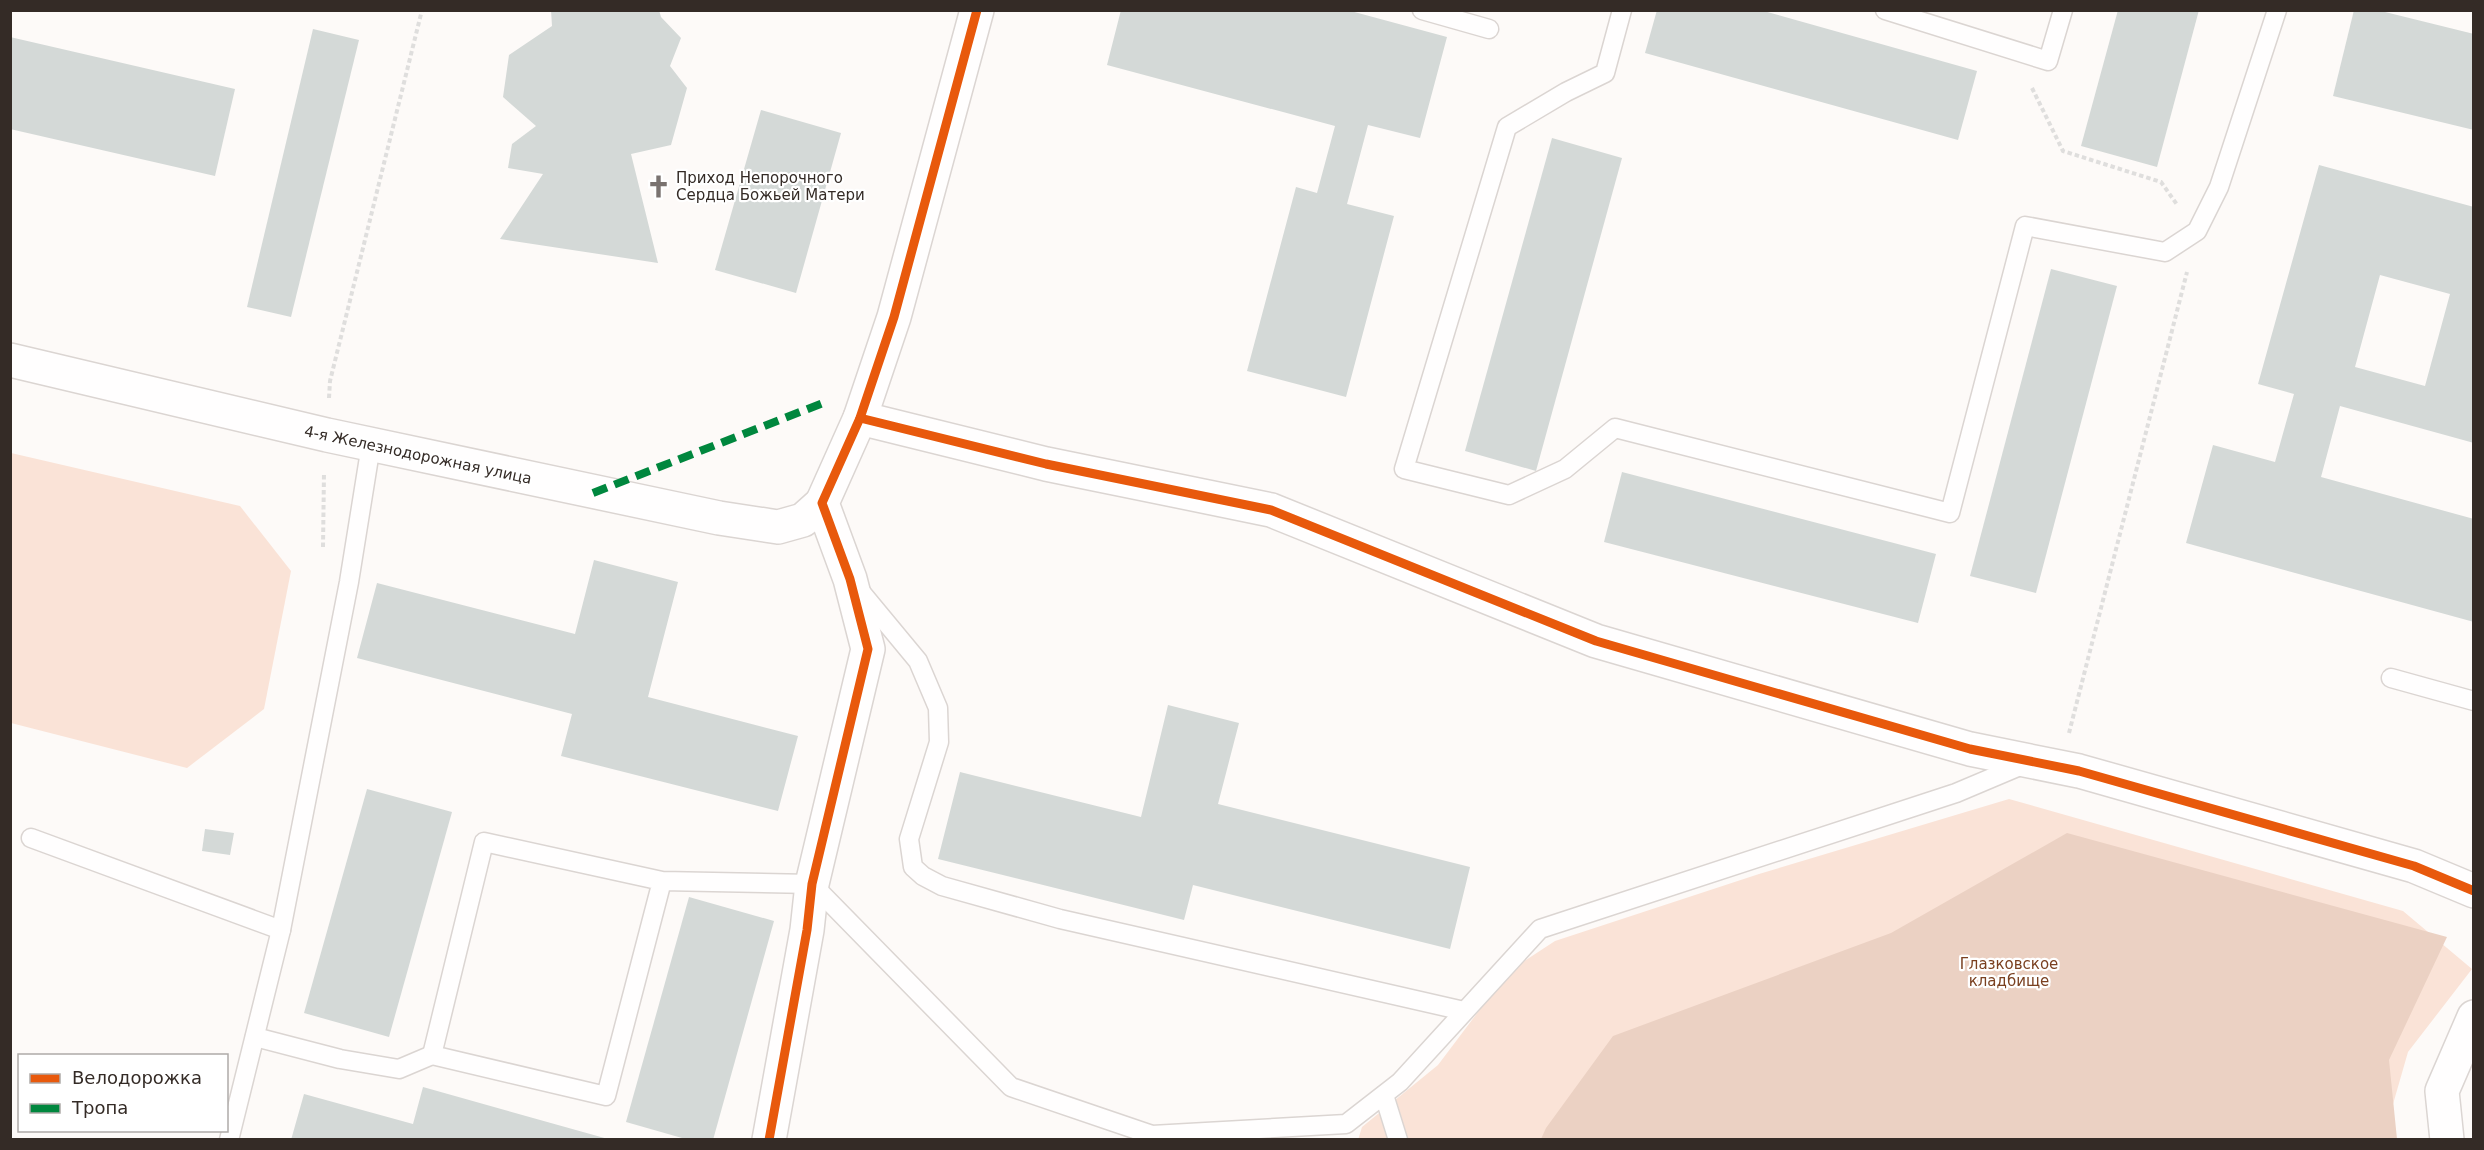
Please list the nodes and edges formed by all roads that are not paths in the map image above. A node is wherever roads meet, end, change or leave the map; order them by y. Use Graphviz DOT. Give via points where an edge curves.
graph roads {
  1 [pos="977,10"];
  2 [pos="1422,10"];
  3 [pos="1622,10"];
  4 [pos="1886,10"];
  5 [pos="2063,10"];
  6 [pos="2277,10"];
  7 [pos="1489,28"];
  8 [pos="10,360"];
  9 [pos="860,418"];
  10 [pos="371,445"];
  11 [pos="822,503"];
  12 [pos="850,579"];
  13 [pos="2391,678"];
  14 [pos="2474,701"];
  15 [pos="2045,765"];
  16 [pos="31,838"];
  17 [pos="662,881"];
  18 [pos="812,884"];
  19 [pos="2474,891"];
  20 [pos="281,930"];
  21 [pos="1464,1011"];
  22 [pos="2474,1017"];
  23 [pos="255,1037"];
  24 [pos="432,1054"];
  25 [pos="1384,1095"];
  26 [pos="230,1140"];
  27 [pos="769,1140"];
  28 [pos="1398,1140"];
  29 [pos="2447,1140"];
  1 -- 9 [label="street" via="894,317"];
  2 -- 7 [label="lane"];
  3 -- 6 [label="lane" via="1605,72 1507,128 1404,469 1509,495 1565,469 1615,428 1950,513 2025,226 2165,252 2197,231 2220,187"];
  4 -- 5 [label="lane" via="2048,61"];
  8 -- 10 [label="street, 4-я Железнодорожная улица"];
  9 -- 11 [label="street"];
  9 -- 15 [label="street" via="1046,464 1271,510 1596,641 1970,749"];
  10 -- 11 [label="street, 4-я Железнодорожная улица" via="593,493 778,527 803,520"];
  10 -- 20 [label="lane" via="350,582"];
  11 -- 12 [label="street"];
  12 -- 18 [label="street" via="868,649"];
  12 -- 21 [label="lane" via="918,661 938,708 939,742 909,839 913,867 923,876 942,886 1060,919"];
  13 -- 14 [label="lane"];
  15 -- 19 [label="street" via="2079,771 2414,866"];
  15 -- 21 [label="lane" via="1540,929"];
  16 -- 20 [label="lane"];
  17 -- 18 [label="lane"];
  17 -- 24 [label="lane" via="484,842"];
  17 -- 24 [label="lane" via="606,1096"];
  18 -- 25 [label="lane" via="1011,1087 1152,1136 1346,1124"];
  18 -- 27 [label="street"];
  20 -- 23 [label="lane"];
  21 -- 25 [label="lane"];
  22 -- 29 [label="street" via="2442,1091"];
  23 -- 24 [label="lane" via="340,1059 399,1069"];
  23 -- 26 [label="lane"];
  25 -- 28 [label="lane"];
}
